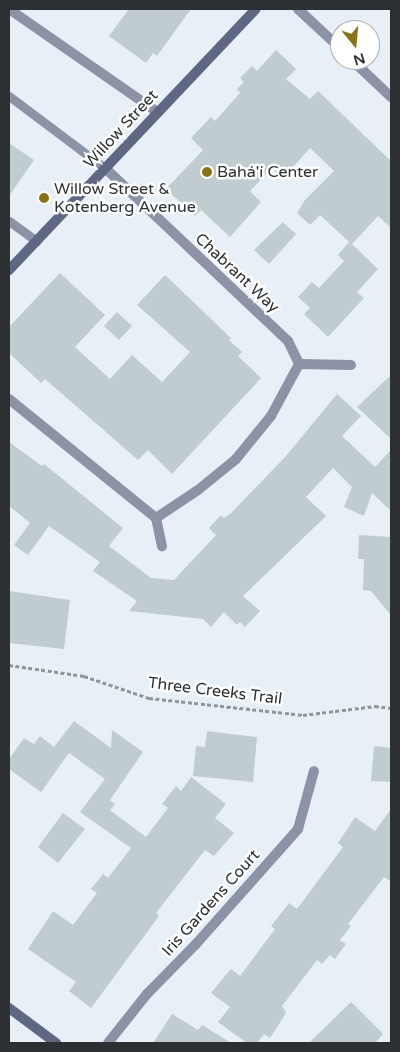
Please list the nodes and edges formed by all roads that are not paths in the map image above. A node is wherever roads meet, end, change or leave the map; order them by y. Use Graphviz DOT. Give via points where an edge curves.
graph roads {
  1 [pos="9,9"];
  2 [pos="256,9"];
  3 [pos="298,9"];
  4 [pos="330,39"];
  5 [pos="363,70"];
  6 [pos="9,96"];
  7 [pos="391,97"];
  8 [pos="157,112"];
  9 [pos="104,168"];
  10 [pos="9,221"];
  11 [pos="37,241"];
  12 [pos="9,270"];
  13 [pos="299,364"];
  14 [pos="351,366"];
  15 [pos="9,399"];
  16 [pos="156,518"];
  17 [pos="162,546"];
  18 [pos="314,770"];
  19 [pos="9,1008"];
  20 [pos="56,1043"];
  21 [pos="108,1043"];
  1 -- 8 [label="street"];
  2 -- 8 [label="main road, Willow Street"];
  3 -- 4 [label="street"];
  5 -- 7 [label="street"];
  6 -- 9 [label="lane"];
  8 -- 9 [label="main road, Willow Street"];
  9 -- 11 [label="main road, Willow Street"];
  9 -- 13 [label="street, Chabrant Way" via="288,341"];
  10 -- 11 [label="lane"];
  11 -- 12 [label="main road, Willow Street"];
  13 -- 14 [label="street"];
  13 -- 16 [label="street" via="271,416 236,459"];
  15 -- 16 [label="street"];
  16 -- 17 [label="street"];
  18 -- 21 [label="street, Iris Gardens Court" via="298,829 147,994"];
  19 -- 20 [label="main road"];
}
